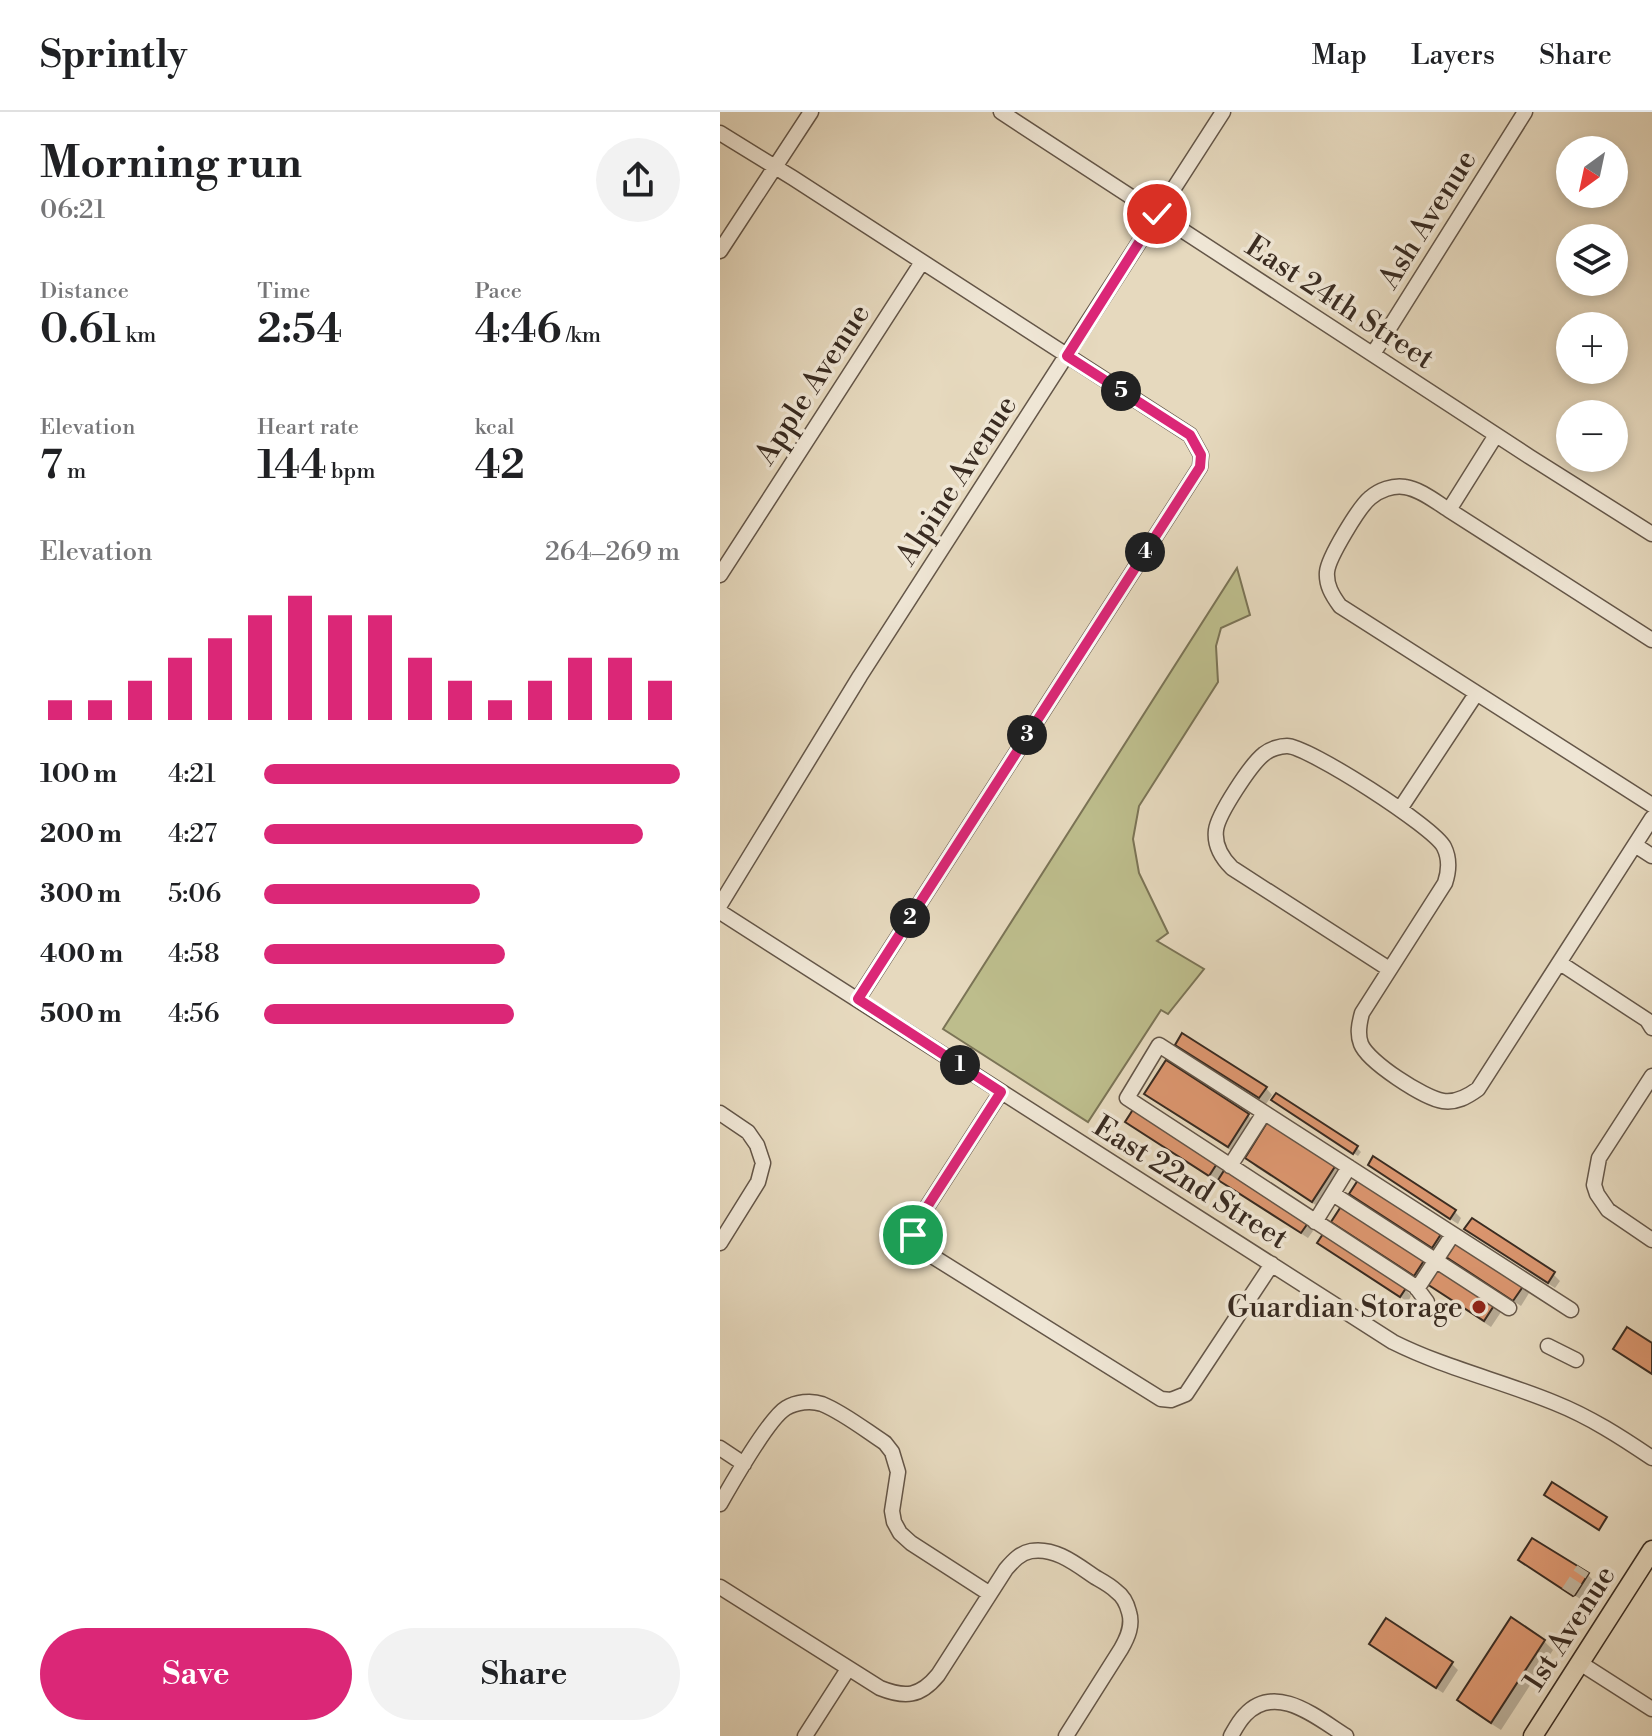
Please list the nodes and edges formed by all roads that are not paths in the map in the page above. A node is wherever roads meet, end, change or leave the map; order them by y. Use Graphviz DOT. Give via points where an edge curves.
graph roads {
  1 [pos="811,112"];
  2 [pos="1001,112"];
  3 [pos="1223,112"];
  4 [pos="1525,112"];
  5 [pos="720,133"];
  6 [pos="774,166"];
  7 [pos="1157,214"];
  8 [pos="720,251"];
  9 [pos="922,262"];
  10 [pos="1373,354"];
  11 [pos="1067,356"];
  12 [pos="1496,435"];
  13 [pos="1449,510"];
  14 [pos="1652,534"];
  15 [pos="720,575"];
  16 [pos="1652,640"];
  17 [pos="1476,694"];
  18 [pos="1652,805"];
  19 [pos="1400,809"];
  20 [pos="1652,818"];
  21 [pos="1635,845"];
  22 [pos="1652,856"];
  23 [pos="720,905"];
  24 [pos="720,912"];
  25 [pos="1560,963"];
  26 [pos="1389,969"];
  27 [pos="858,999"];
  28 [pos="1652,1028"];
  29 [pos="1652,1076"];
  30 [pos="1001,1092"];
  31 [pos="720,1113"];
  32 [pos="1264,1113"];
  33 [pos="1230,1166"];
  34 [pos="1349,1167"];
  35 [pos="1333,1194"];
  36 [pos="1315,1222"];
  37 [pos="1453,1234"];
  38 [pos="1652,1240"];
  39 [pos="720,1243"];
  40 [pos="1436,1260"];
  41 [pos="1272,1264"];
  42 [pos="1417,1289"];
  43 [pos="1427,1302"];
  44 [pos="1509,1308"];
  45 [pos="1571,1310"];
  46 [pos="1548,1346"];
  47 [pos="1576,1360"];
  48 [pos="720,1448"];
  49 [pos="1652,1458"];
  50 [pos="744,1464"];
  51 [pos="720,1504"];
  52 [pos="1652,1550"];
  53 [pos="720,1587"];
  54 [pos="990,1594"];
  55 [pos="1580,1663"];
  56 [pos="848,1669"];
  57 [pos="1652,1709"];
  58 [pos="805,1736"];
  59 [pos="1066,1736"];
  60 [pos="1231,1736"];
  61 [pos="1346,1736"];
  62 [pos="1533,1736"];
  1 -- 6 [label="street"];
  2 -- 7 [label="street, East 24th Street"];
  3 -- 7 [label="street, Alpine Avenue"];
  4 -- 10 [label="street, Ash Avenue"];
  5 -- 6 [label="street"];
  6 -- 8 [label="street"];
  6 -- 9 [label="street"];
  7 -- 10 [label="street, East 24th Street"];
  7 -- 11 [label="street, Alpine Avenue"];
  9 -- 11 [label="street"];
  9 -- 15 [label="street, Apple Avenue"];
  10 -- 12 [label="street, East 24th Street"];
  11 -- 23 [label="street, Alpine Avenue" via="860,676"];
  11 -- 27 [label="street" via="1190,435 1201,455 1200,467"];
  12 -- 13 [label="street"];
  12 -- 14 [label="street, East 24th Street"];
  13 -- 16 [label="street"];
  13 -- 17 [label="street" via="1407,487 1376,493 1330,558 1327,580 1340,606"];
  17 -- 18 [label="street"];
  17 -- 19 [label="street"];
  19 -- 26 [label="street" via="1439,839 1449,870"];
  19 -- 26 [label="street" via="1309,752 1283,746 1257,760 1216,828 1217,846 1232,868"];
  20 -- 21 [label="street"];
  21 -- 22 [label="street"];
  21 -- 25 [label="street"];
  24 -- 27 [label="street, East 22nd Street"];
  25 -- 26 [label="street" via="1478,1089 1445,1102 1389,1072 1362,1046 1362,1013"];
  25 -- 28 [label="street"];
  27 -- 30 [label="street, East 22nd Street"];
  29 -- 38 [label="street" via="1599,1158 1594,1185 1608,1210"];
  30 -- 41 [label="street, East 22nd Street"];
  30 -- 41 [label="street" via="916,1224 916,1246 1161,1399 1171,1400 1186,1394"];
  31 -- 39 [label="street" via="748,1132 763,1163 758,1182"];
  32 -- 33 [label="street"];
  32 -- 33 [label="street" via="1159,1045 1127,1098"];
  32 -- 34 [label="street"];
  33 -- 36 [label="street"];
  34 -- 35 [label="street"];
  34 -- 37 [label="street"];
  35 -- 36 [label="street"];
  35 -- 40 [label="street"];
  36 -- 42 [label="street"];
  37 -- 40 [label="street"];
  37 -- 45 [label="street"];
  40 -- 42 [label="street"];
  40 -- 44 [label="street"];
  41 -- 49 [label="street, East 22nd Street" via="1424,1358 1554,1402"];
  42 -- 43 [label="street"];
  46 -- 47 [label="street"];
  48 -- 50 [label="street"];
  50 -- 51 [label="street"];
  50 -- 54 [label="street" via="783,1410 799,1403 822,1404 892,1452 898,1472 892,1511 900,1533"];
  52 -- 55 [label="main road, 1st Avenue"];
  53 -- 56 [label="street"];
  54 -- 56 [label="street" via="925,1689 897,1695"];
  54 -- 59 [label="street" via="1015,1559 1039,1550 1064,1557 1124,1600 1130,1615 1128,1636"];
  55 -- 57 [label="street"];
  55 -- 62 [label="main road, 1st Avenue"];
  56 -- 58 [label="street"];
  60 -- 61 [label="street" via="1244,1715 1259,1704 1281,1701"];
}
